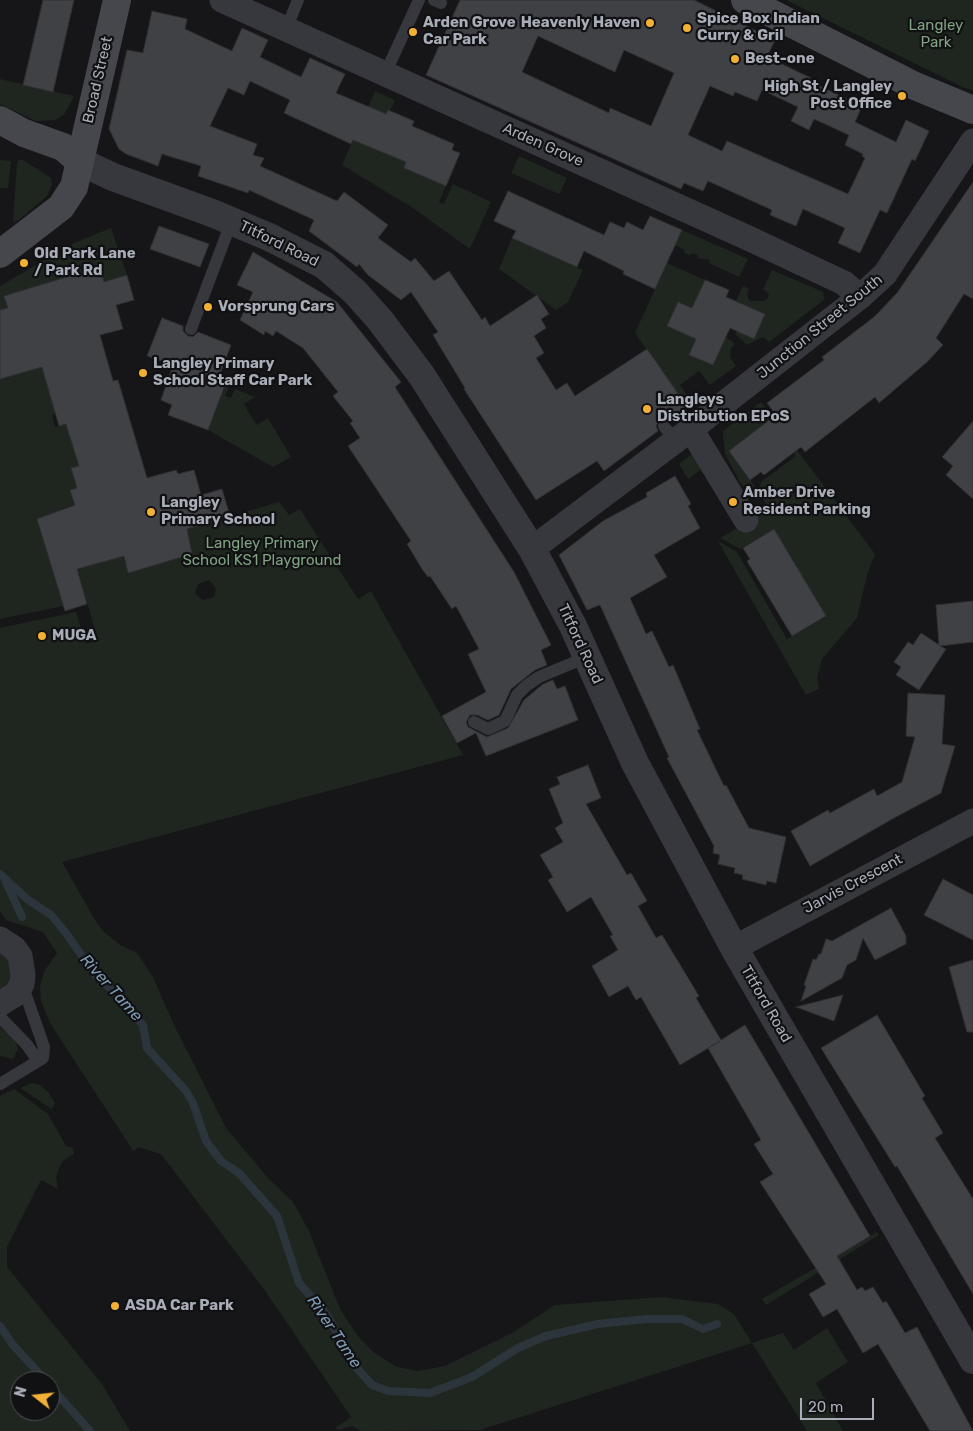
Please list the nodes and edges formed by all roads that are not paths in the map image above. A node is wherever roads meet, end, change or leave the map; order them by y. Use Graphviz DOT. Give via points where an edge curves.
graph roads {
  1 [pos="117,0"];
  2 [pos="222,0"];
  3 [pos="298,0"];
  4 [pos="418,0"];
  5 [pos="745,0"];
  6 [pos="249,6"];
  7 [pos="286,29"];
  8 [pos="385,74"];
  9 [pos="973,110"];
  10 [pos="0,120"];
  11 [pos="973,142"];
  12 [pos="78,160"];
  13 [pos="232,220"];
  14 [pos="0,254"];
  15 [pos="860,297"];
  16 [pos="191,329"];
  17 [pos="677,432"];
  18 [pos="746,520"];
  19 [pos="532,549"];
  20 [pos="587,657"];
  21 [pos="474,722"];
  22 [pos="973,821"];
  23 [pos="0,940"];
  24 [pos="734,948"];
  25 [pos="22,984"];
  26 [pos="0,1004"];
  27 [pos="0,1017"];
  28 [pos="38,1061"];
  29 [pos="0,1072"];
  30 [pos="13,1077"];
  31 [pos="0,1084"];
  32 [pos="973,1360"];
  1 -- 12 [label="main road, Broad Street"];
  2 -- 6 [label="street, Arden Grove"];
  3 -- 7 [label="lane"];
  4 -- 8 [label="lane"];
  5 -- 9 [label="main road" via="915,86"];
  6 -- 7 [label="street, Arden Grove"];
  7 -- 8 [label="street, Arden Grove"];
  8 -- 15 [label="street, Arden Grove" via="836,279"];
  10 -- 12 [label="main road, Titford Road" via="63,147"];
  11 -- 15 [label="street, Junction Street South" via="885,274"];
  12 -- 13 [label="street, Titford Road" via="113,177"];
  12 -- 14 [label="main road, Broad Street" via="74,187 61,207"];
  13 -- 16 [label="lane"];
  13 -- 19 [label="street, Titford Road" via="324,265 355,292 422,376"];
  15 -- 17 [label="street, Junction Street South"];
  17 -- 18 [label="street"];
  17 -- 19 [label="street, Junction Street South"];
  19 -- 20 [label="street, Titford Road"];
  20 -- 21 [label="lane" via="539,677 526,686 505,721 488,729"];
  20 -- 24 [label="street, Titford Road" via="635,763"];
  22 -- 24 [label="street, Jarvis Crescent"];
  23 -- 25 [label="street" via="20,956"];
  24 -- 32 [label="street, Titford Road"];
  25 -- 26 [label="street" via="16,994"];
  25 -- 28 [label="lane" via="44,1047"];
  27 -- 28 [label="lane"];
  28 -- 30 [label="lane"];
  29 -- 30 [label="lane"];
  30 -- 31 [label="lane"];
}
